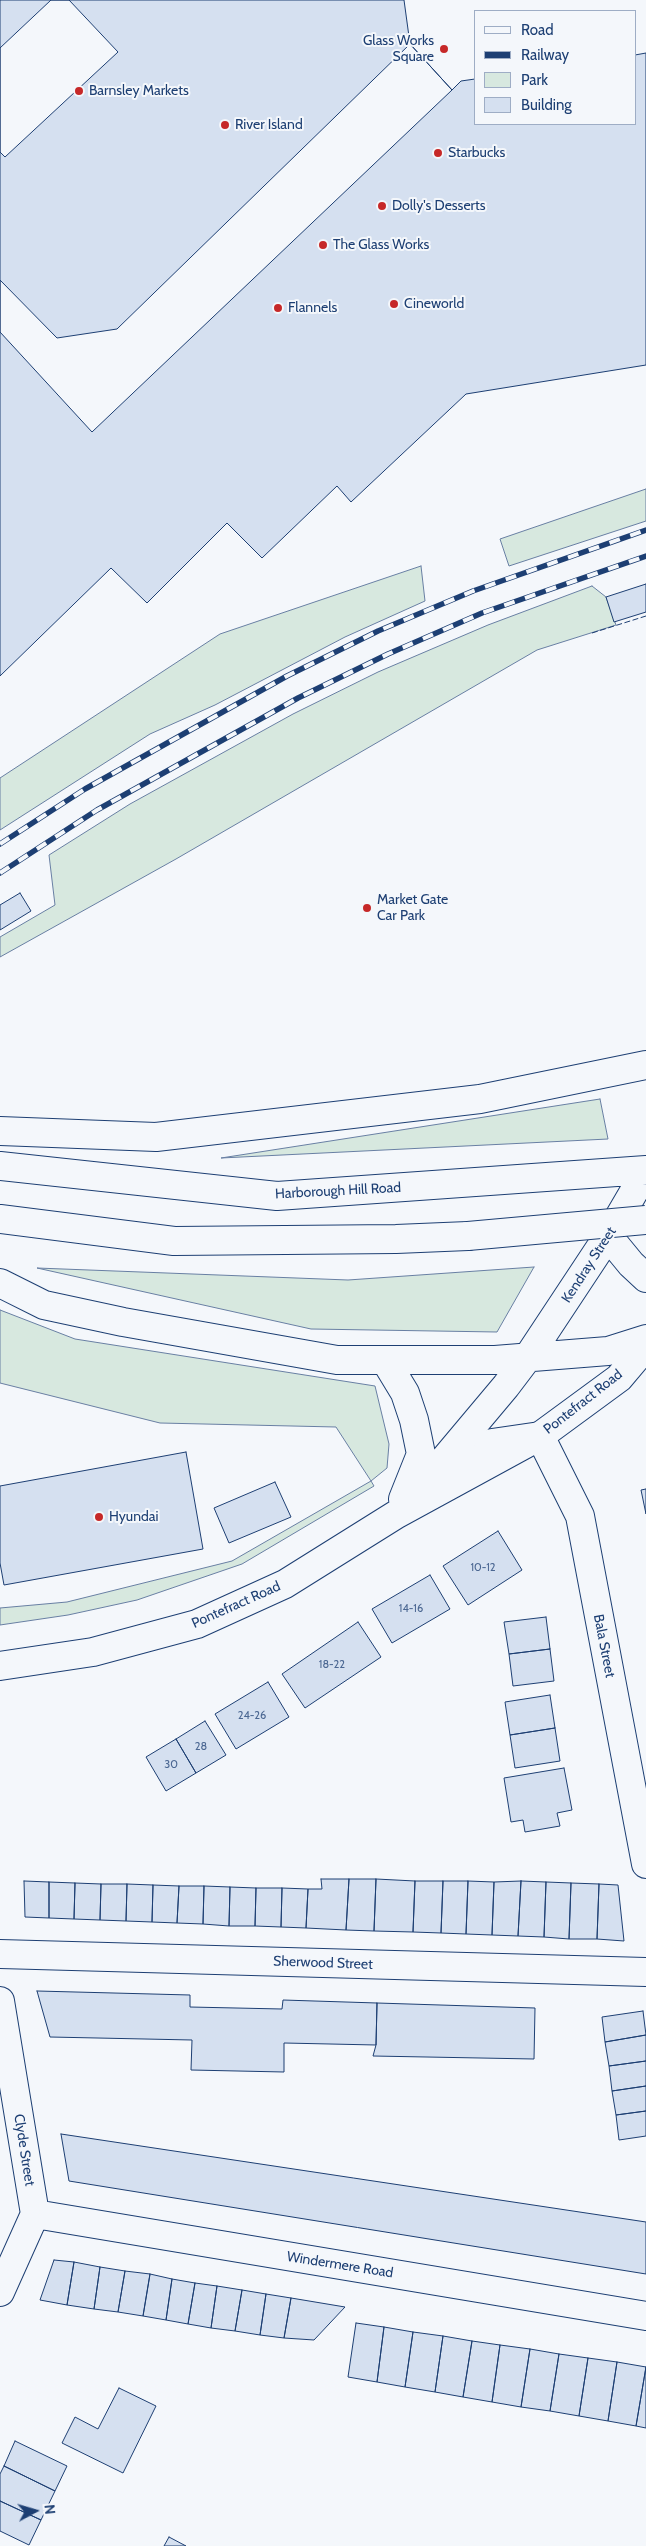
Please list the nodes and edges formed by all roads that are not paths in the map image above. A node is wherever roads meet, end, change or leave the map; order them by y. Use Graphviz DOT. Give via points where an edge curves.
graph roads {
  1 [pos="646,1065"];
  2 [pos="0,1131"];
  3 [pos="0,1166"];
  4 [pos="646,1170"];
  5 [pos="0,1218"];
  6 [pos="646,1220"];
  7 [pos="608,1236"];
  8 [pos="646,1278"];
  9 [pos="0,1284"];
  10 [pos="646,1339"];
  11 [pos="646,1346"];
  12 [pos="528,1357"];
  13 [pos="385,1360"];
  14 [pos="540,1436"];
  15 [pos="430,1478"];
  16 [pos="397,1514"];
  17 [pos="0,1666"];
  18 [pos="646,1864"];
  19 [pos="0,1954"];
  20 [pos="646,1972"];
  21 [pos="0,2001"];
  22 [pos="35,2214"];
  23 [pos="0,2292"];
  24 [pos="646,2316"];
  1 -- 2 [label="main road" via="480,1098 156,1138"];
  3 -- 4 [label="main road, Harborough Hill Road" via="277,1196"];
  4 -- 7 [label="main road, Kendray Street"];
  5 -- 6 [label="main road, bridge" via="174,1241 396,1240"];
  7 -- 8 [label="main road"];
  7 -- 12 [label="main road, Kendray Street"];
  9 -- 13 [label="main road" via="44,1305 123,1322 336,1360"];
  10 -- 12 [label="main road" via="608,1351"];
  11 -- 14 [label="main road, Pontefract Road" via="618,1378"];
  12 -- 13 [label="main road"];
  12 -- 15 [label="main road, Pontefract Road"];
  13 -- 16 [label="main road" via="405,1393 421,1454"];
  14 -- 15 [label="main road, Pontefract Road" via="492,1443"];
  14 -- 16 [label="main road, Pontefract Road"];
  14 -- 18 [label="main road, Bala Street" via="580,1516"];
  15 -- 16 [label="main road, Pontefract Road"];
  16 -- 17 [label="main road, Pontefract Road" via="285,1584 197,1624 93,1652"];
  19 -- 20 [label="main road, Sherwood Street"];
  21 -- 22 [label="main road, Clyde Street"];
  22 -- 23 [label="main road"];
  22 -- 24 [label="main road, Windermere Road"];
}
